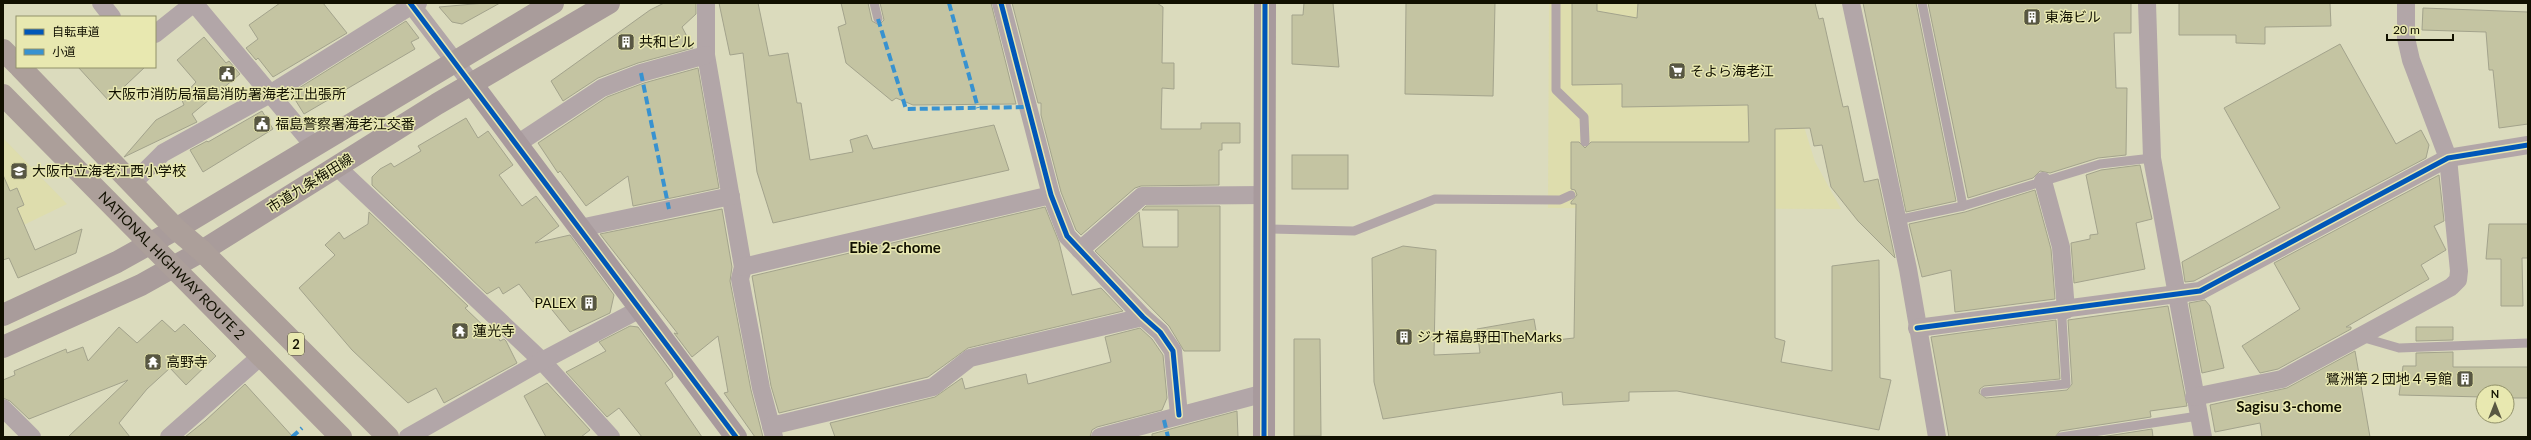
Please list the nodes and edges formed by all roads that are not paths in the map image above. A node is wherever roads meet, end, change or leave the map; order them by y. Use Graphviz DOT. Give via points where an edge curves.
graph roads {
  1 [pos="101,3"];
  2 [pos="194,3"];
  3 [pos="609,3"];
  4 [pos="706,3"];
  5 [pos="874,3"];
  6 [pos="1001,3"];
  7 [pos="1265,3"];
  8 [pos="1556,3"];
  9 [pos="1851,3"];
  10 [pos="1922,3"];
  11 [pos="2147,3"];
  12 [pos="2406,3"];
  13 [pos="413,4"];
  14 [pos="543,5"];
  15 [pos="111,16"];
  16 [pos="878,20"];
  17 [pos="156,33"];
  18 [pos="3,50"];
  19 [pos="706,55"];
  20 [pos="456,61"];
  21 [pos="16,63"];
  22 [pos="21,68"];
  23 [pos="472,84"];
  24 [pos="270,94"];
  25 [pos="3,95"];
  26 [pos="1584,142"];
  27 [pos="517,144"];
  28 [pos="313,145"];
  29 [pos="2528,145"];
  30 [pos="2152,158"];
  31 [pos="2448,158"];
  32 [pos="336,166"];
  33 [pos="2043,181"];
  34 [pos="132,184"];
  35 [pos="1051,195"];
  36 [pos="1265,195"];
  37 [pos="1571,195"];
  38 [pos="731,196"];
  39 [pos="1963,206"];
  40 [pos="1896,220"];
  41 [pos="580,228"];
  42 [pos="176,229"];
  43 [pos="1265,229"];
  44 [pos="150,244"];
  45 [pos="1080,250"];
  46 [pos="202,251"];
  47 [pos="174,268"];
  48 [pos="743,268"];
  49 [pos="2176,296"];
  50 [pos="640,309"];
  51 [pos="2066,310"];
  52 [pos="3,315"];
  53 [pos="1143,317"];
  54 [pos="1917,328"];
  55 [pos="2359,337"];
  56 [pos="2528,343"];
  57 [pos="3,347"];
  58 [pos="261,356"];
  59 [pos="542,361"];
  60 [pos="1265,392"];
  61 [pos="1985,392"];
  62 [pos="2194,396"];
  63 [pos="3,408"];
  64 [pos="1179,415"];
  65 [pos="2198,416"];
  66 [pos="772,432"];
  67 [pos="32,437"];
  68 [pos="169,437"];
  69 [pos="341,437"];
  70 [pos="388,437"];
  71 [pos="408,437"];
  72 [pos="611,437"];
  73 [pos="736,437"];
  74 [pos="1100,437"];
  75 [pos="1264,437"];
  76 [pos="1937,437"];
  77 [pos="2061,437"];
  78 [pos="2203,437"];
  1 -- 15 [label="street"];
  2 -- 17 [label="street"];
  2 -- 24 [label="street"];
  3 -- 23 [label="main road, 市道九条梅田線"];
  4 -- 19 [label="street"];
  5 -- 16 [label="lane"];
  6 -- 35 [label="street"];
  7 -- 36 [label="street"];
  8 -- 26 [label="lane" via="1556,90 1584,117"];
  9 -- 40 [label="street"];
  10 -- 39 [label="lane"];
  11 -- 30 [label="street"];
  12 -- 31 [label="street" via="2406,38 2411,60"];
  13 -- 20 [label="street"];
  13 -- 24 [label="street"];
  14 -- 20 [label="main road"];
  18 -- 21 [label="highway"];
  19 -- 27 [label="street" via="602,88"];
  19 -- 38 [label="street"];
  20 -- 23 [label="street"];
  20 -- 28 [label="main road"];
  22 -- 34 [label="highway, NATIONAL HIGHWAY ROUTE 2 / 2"];
  23 -- 27 [label="street"];
  23 -- 32 [label="main road, 市道九条梅田線"];
  24 -- 28 [label="street"];
  24 -- 34 [label="street" via="163,153"];
  25 -- 44 [label="highway, NATIONAL HIGHWAY ROUTE 2 / 2"];
  27 -- 41 [label="street"];
  28 -- 42 [label="main road"];
  29 -- 31 [label="street"];
  30 -- 33 [label="lane" via="2100,164"];
  30 -- 49 [label="street"];
  31 -- 49 [label="street" via="2200,291"];
  31 -- 55 [label="street" via="2458,280 2451,287"];
  32 -- 46 [label="main road, 市道九条梅田線"];
  32 -- 59 [label="street"];
  33 -- 39 [label="lane"];
  33 -- 51 [label="street" via="2061,247"];
  34 -- 42 [label="highway, NATIONAL HIGHWAY ROUTE 2 / 2"];
  35 -- 45 [label="street" via="1067,236"];
  35 -- 48 [label="street"];
  36 -- 43 [label="street"];
  36 -- 45 [label="street" via="1142,196"];
  37 -- 43 [label="lane" via="1560,200 1435,198 1354,231"];
  38 -- 41 [label="street"];
  38 -- 48 [label="street"];
  39 -- 40 [label="lane"];
  40 -- 54 [label="street" via="1908,269"];
  41 -- 50 [label="street"];
  42 -- 44 [label="main road"];
  42 -- 46 [label="highway, NATIONAL HIGHWAY ROUTE 2 / 2"];
  43 -- 60 [label="street"];
  44 -- 47 [label="highway, NATIONAL HIGHWAY ROUTE 2 / 2"];
  44 -- 52 [label="main road"];
  45 -- 53 [label="street"];
  46 -- 47 [label="main road, 市道九条梅田線"];
  46 -- 70 [label="highway, NATIONAL HIGHWAY ROUTE 2 / 2"];
  47 -- 57 [label="main road, 市道九条梅田線"];
  47 -- 58 [label="highway, NATIONAL HIGHWAY ROUTE 2 / 2"];
  48 -- 66 [label="street" via="740,279"];
  49 -- 51 [label="street"];
  49 -- 62 [label="street"];
  50 -- 59 [label="street"];
  50 -- 73 [label="street"];
  51 -- 54 [label="street"];
  51 -- 61 [label="lane" via="2062,319 2066,384"];
  53 -- 64 [label="street" via="1160,332 1173,351"];
  53 -- 66 [label="street" via="970,358 933,387"];
  54 -- 76 [label="street"];
  55 -- 56 [label="lane" via="2399,348"];
  55 -- 62 [label="street" via="2282,379"];
  58 -- 68 [label="street"];
  58 -- 69 [label="highway, NATIONAL HIGHWAY ROUTE 2 / 2"];
  59 -- 71 [label="street"];
  59 -- 72 [label="street"];
  60 -- 64 [label="street"];
  60 -- 75 [label="street"];
  62 -- 65 [label="street"];
  63 -- 67 [label="street"];
  64 -- 74 [label="street"];
  65 -- 77 [label="lane"];
  65 -- 78 [label="street"];
}
